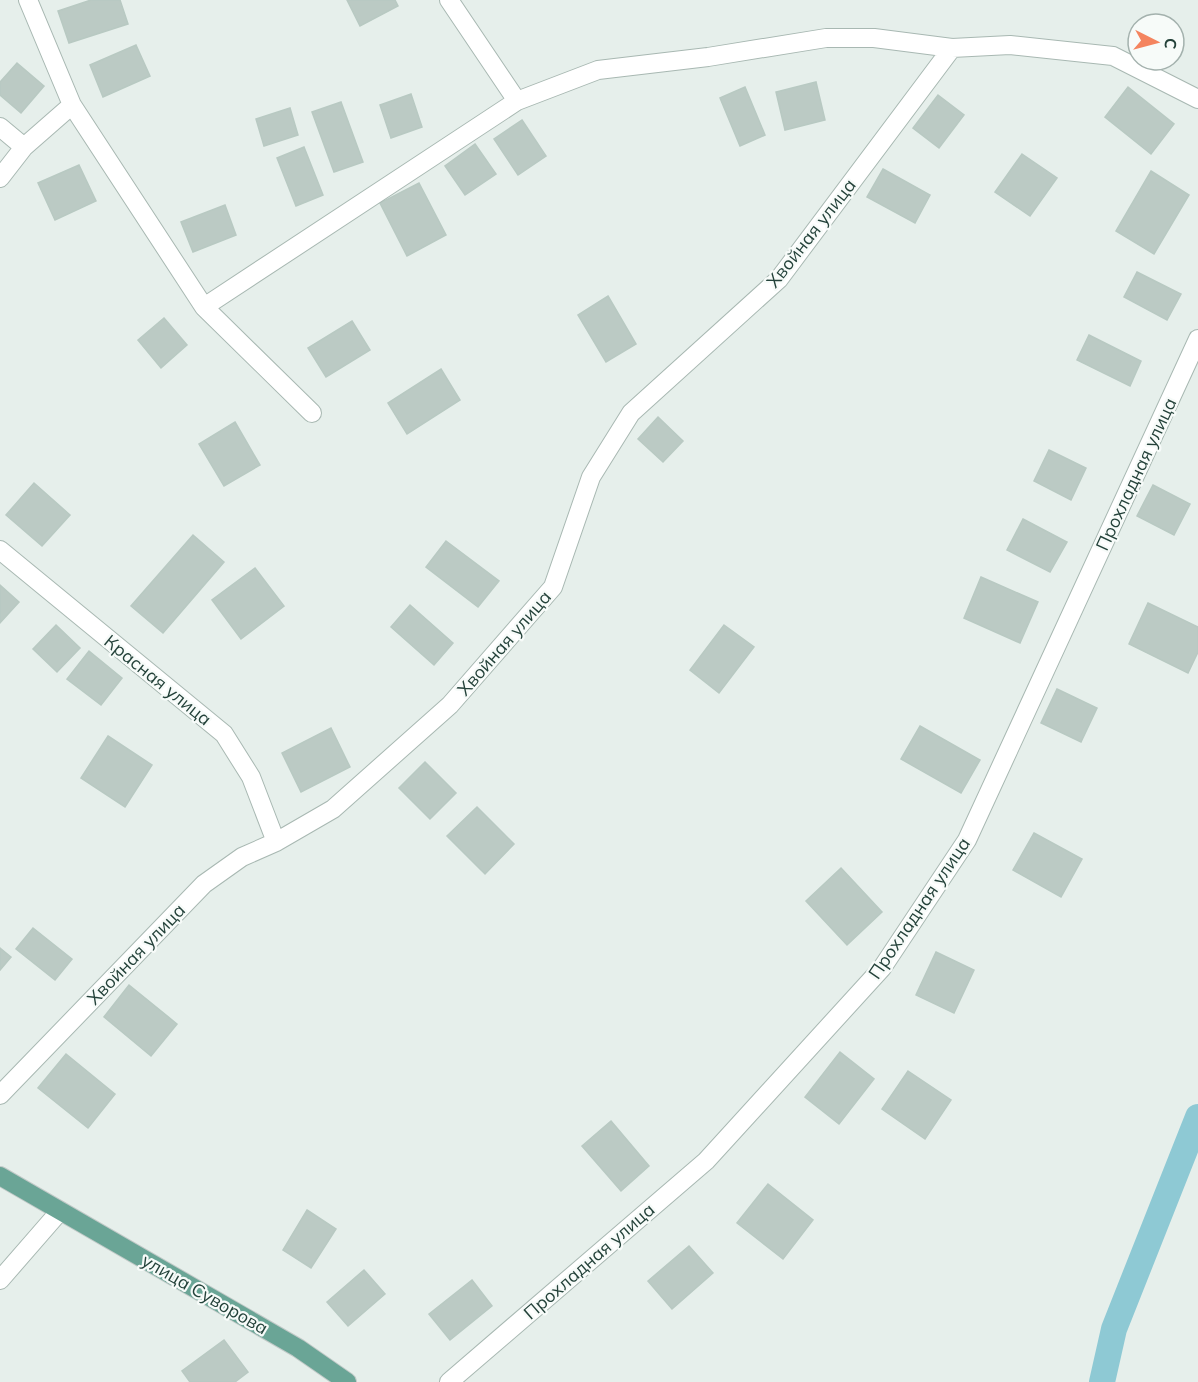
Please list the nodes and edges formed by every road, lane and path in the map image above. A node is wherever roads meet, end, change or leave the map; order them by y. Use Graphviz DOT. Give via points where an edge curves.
graph roads {
  1 [pos="28,0"];
  2 [pos="449,0"];
  3 [pos="952,48"];
  4 [pos="1198,99"];
  5 [pos="517,100"];
  6 [pos="72,105"];
  7 [pos="0,127"];
  8 [pos="24,147"];
  9 [pos="0,178"];
  10 [pos="204,307"];
  11 [pos="1198,339"];
  12 [pos="312,413"];
  13 [pos="0,550"];
  14 [pos="276,842"];
  15 [pos="0,1095"];
  16 [pos="0,1176"];
  17 [pos="60,1211"];
  18 [pos="0,1280"];
  19 [pos="347,1382"];
  20 [pos="449,1382"];
  1 -- 6 [label="street"];
  2 -- 5 [label="street"];
  3 -- 4 [label="street" via="1010,45 1113,57"];
  3 -- 5 [label="street" via="874,38 826,38 598,70"];
  3 -- 14 [label="street, Хвойная улица" via="779,279 631,413 591,477 553,587 450,705 333,809"];
  5 -- 10 [label="street"];
  6 -- 8 [label="street"];
  6 -- 10 [label="street"];
  7 -- 8 [label="street"];
  8 -- 9 [label="street"];
  10 -- 12 [label="street"];
  11 -- 20 [label="street, Прохладная улица" via="967,840 882,968 706,1161"];
  13 -- 14 [label="street, Красная улица" via="224,734 251,777"];
  14 -- 15 [label="street, Хвойная улица" via="242,857 204,884"];
  16 -- 17 [label="main road, улица Суворова"];
  17 -- 18 [label="street"];
  17 -- 19 [label="main road, улица Суворова" via="298,1348"];
}
